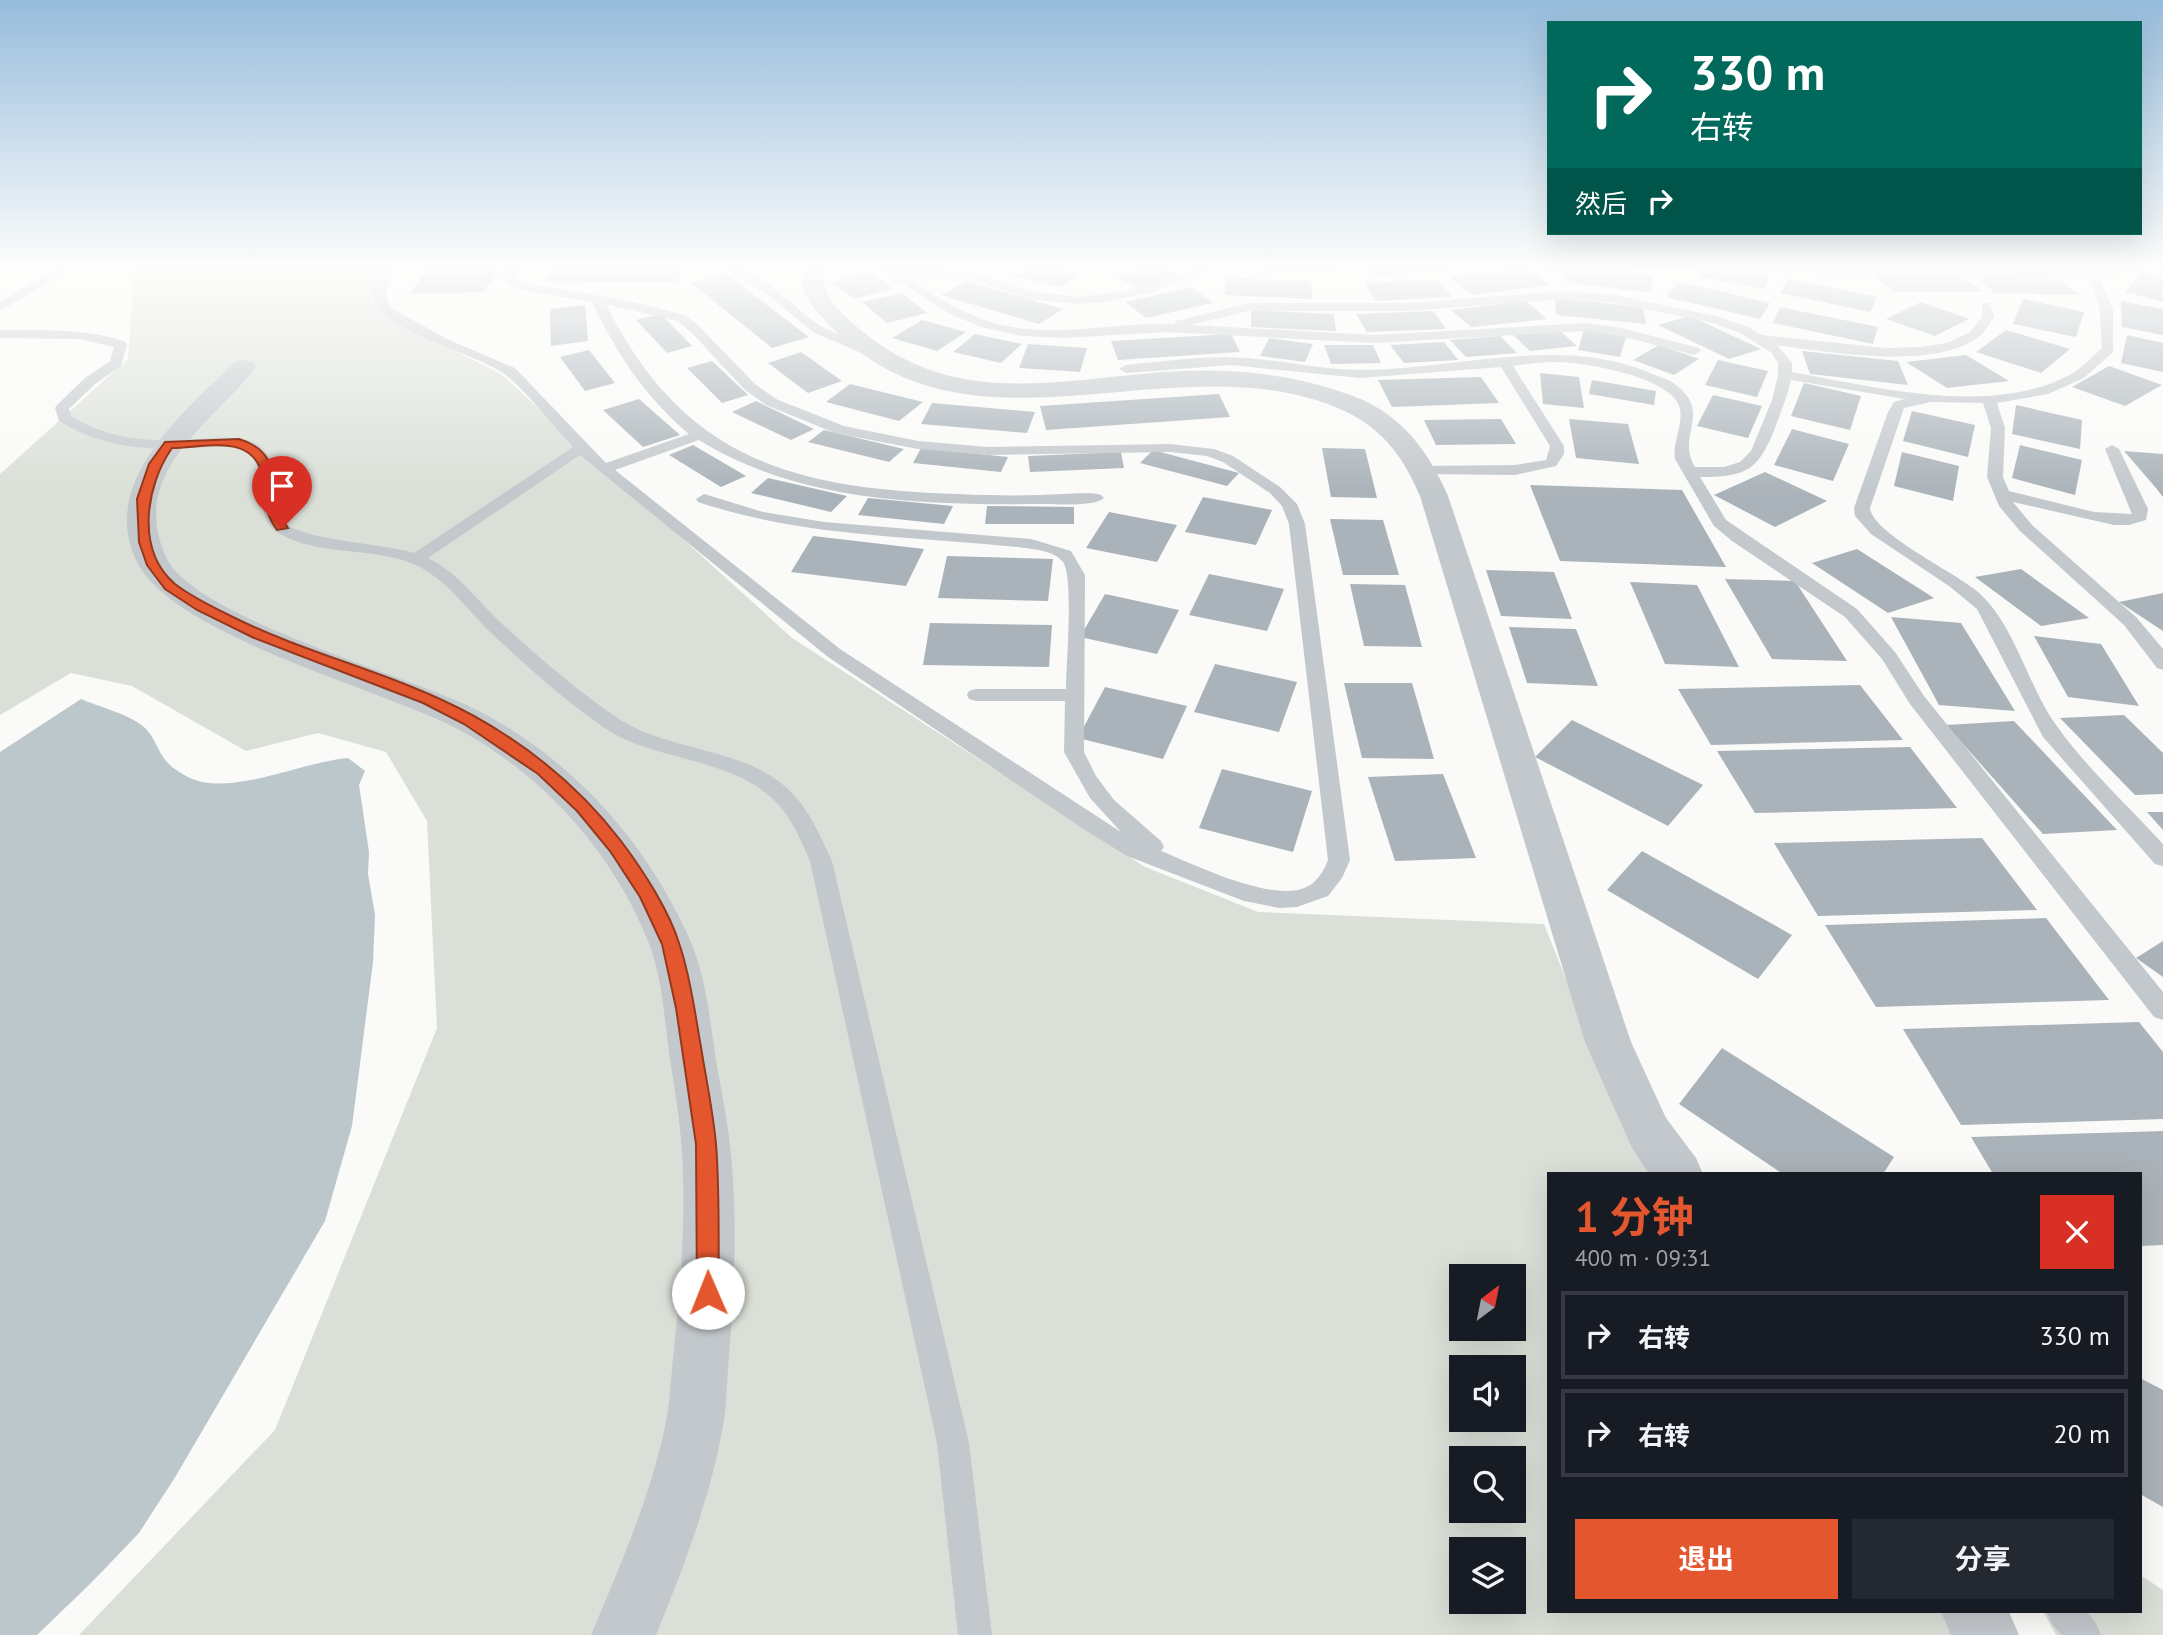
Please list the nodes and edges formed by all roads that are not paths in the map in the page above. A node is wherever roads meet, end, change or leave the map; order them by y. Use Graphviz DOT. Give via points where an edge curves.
graph roads {
  1 [pos="114,341"];
  2 [pos="441,341"];
  3 [pos="617,341"];
  4 [pos="707,341"];
  5 [pos="846,341"];
  6 [pos="862,341"];
  7 [pos="1658,341"];
  8 [pos="1765,341"];
  9 [pos="1788,341"];
  10 [pos="1962,341"];
  11 [pos="2109,341"];
  12 [pos="1693,351"];
  13 [pos="878,355"];
  14 [pos="1505,362"];
  15 [pos="244,367"];
  16 [pos="1126,369"];
  17 [pos="1785,375"];
  18 [pos="1926,399"];
  19 [pos="1989,400"];
  20 [pos="701,435"];
  21 [pos="169,444"];
  22 [pos="581,448"];
  23 [pos="2112,449"];
  24 [pos="604,469"];
  25 [pos="1424,469"];
  26 [pos="1688,472"];
  27 [pos="2001,494"];
  28 [pos="1096,498"];
  29 [pos="704,499"];
  30 [pos="416,559"];
  31 [pos="2163,664"];
  32 [pos="976,695"];
  33 [pos="1075,695"];
  34 [pos="2163,858"];
  35 [pos="1175,865"];
  36 [pos="2163,1010"];
  37 [pos="1677,1172"];
  38 [pos="1974,1613"];
  39 [pos="2065,1613"];
  40 [pos="623,1635"];
  41 [pos="975,1635"];
  42 [pos="1987,1635"];
  43 [pos="2084,1635"];
  1 -- 21 [label="lane" via="121,345 117,363 69,399 61,413 75,426 109,440 138,446"];
  2 -- 22 [label="lane" via="510,371"];
  3 -- 20 [label="lane" via="654,393"];
  4 -- 35 [label="lane" via="750,387 771,402 840,430 988,451 1189,449 1228,459 1289,504 1297,524 1339,860 1320,890 1279,899 1252,895"];
  5 -- 13 [label="lane"];
  6 -- 13 [label="street"];
  7 -- 12 [label="lane"];
  8 -- 17 [label="lane" via="1785,363"];
  9 -- 10 [label="lane" via="1876,352 1932,351"];
  11 -- 19 [label="lane" via="2099,361 2062,383"];
  13 -- 25 [label="street" via="911,372 986,390 1069,390 1210,378 1284,385 1328,396 1367,413 1401,437"];
  14 -- 16 [label="lane" via="1360,374 1222,361"];
  14 -- 25 [label="lane" via="1557,446 1551,463 1515,470"];
  14 -- 26 [label="lane" via="1589,361 1633,370 1667,385 1680,395 1688,413 1680,447"];
  15 -- 21 [label="street"];
  17 -- 18 [label="lane"];
  17 -- 26 [label="lane" via="1758,453 1745,465 1726,472"];
  18 -- 19 [label="lane"];
  18 -- 34 [label="lane" via="1899,405 1895,412 1863,516 1898,548 1952,579 1984,607 2050,732"];
  19 -- 27 [label="lane" via="1998,428 1995,477"];
  20 -- 24 [label="lane"];
  20 -- 28 [label="lane" via="764,466 818,484 928,496"];
  21 -- 30 [label="lane" via="239,443 256,450 268,471 273,516 282,528 345,547"];
  21 -- 40 [label="street" via="155,464 142,515 149,554 170,586 259,635 470,720 543,770 616,846 647,894 671,944 706,1144 708,1293 694,1426 671,1510"];
  22 -- 24 [label="lane"];
  22 -- 30 [label="lane"];
  23 -- 27 [label="lane" via="2140,509 2140,517 2134,521 2102,519"];
  24 -- 35 [label="lane" via="834,653 1089,823 1135,850"];
  25 -- 37 [label="street" via="1608,1042 1649,1133"];
  26 -- 36 [label="lane" via="1720,523 1824,593 1868,629 1917,700"];
  27 -- 31 [label="lane" via="2026,528 2144,636"];
  29 -- 33 [label="lane" via="757,516 878,532 1026,543 1062,552 1073,562 1077,575"];
  30 -- 41 [label="lane" via="437,572 521,652 614,724 647,740 727,764 778,790 803,824 821,861 953,1443"];
  32 -- 33 [label="lane"];
  33 -- 35 [label="lane" via="1074,752 1083,774 1122,823"];
  38 -- 42 [label="street"];
  39 -- 43 [label="lane"];
}
